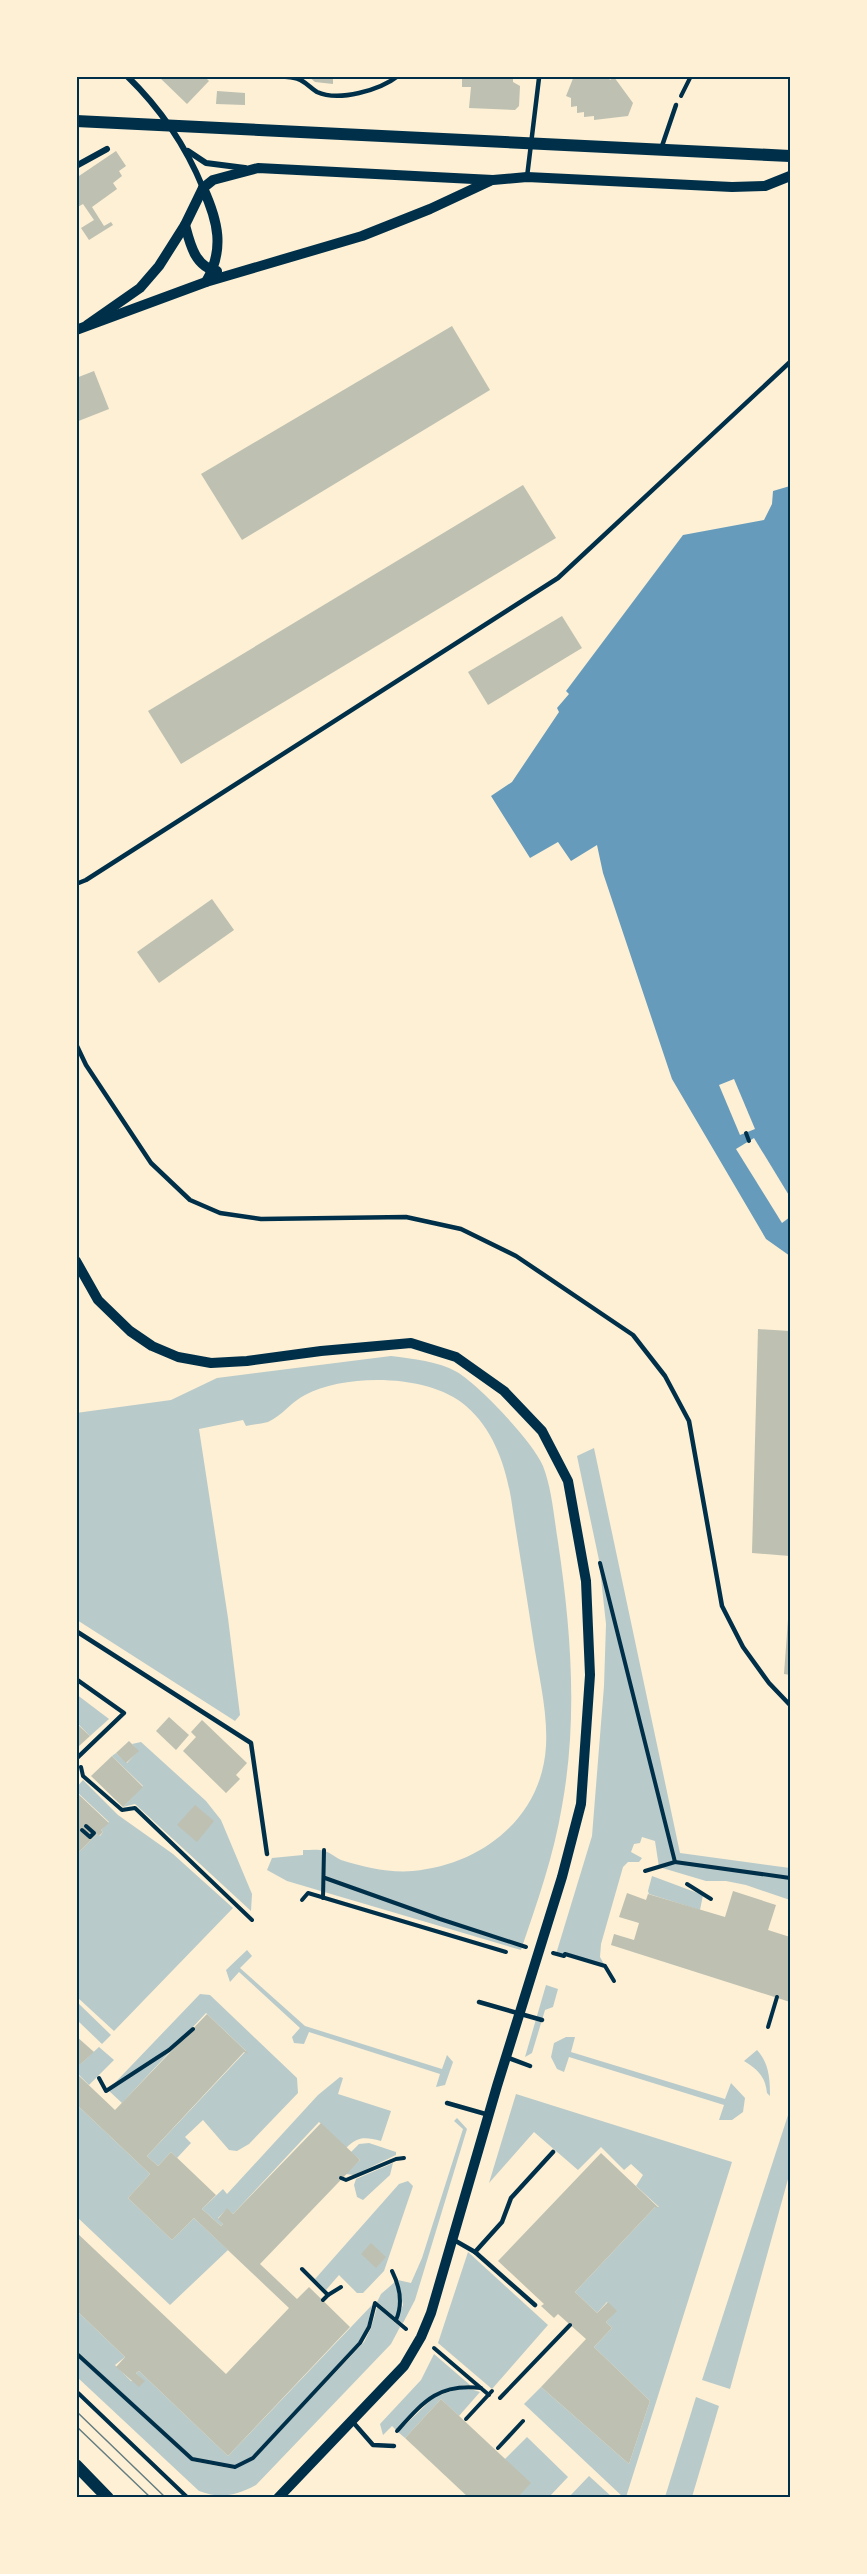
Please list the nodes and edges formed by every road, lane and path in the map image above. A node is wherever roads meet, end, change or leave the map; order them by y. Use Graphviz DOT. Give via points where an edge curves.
graph roads {
  1 [pos="127,76"];
  2 [pos="269,76"];
  3 [pos="398,76"];
  4 [pos="538,76"];
  5 [pos="691,76"];
  6 [pos="676,105"];
  7 [pos="76,121"];
  8 [pos="183,146"];
  9 [pos="662,146"];
  10 [pos="107,149"];
  11 [pos="790,156"];
  12 [pos="76,166"];
  13 [pos="258,168"];
  14 [pos="790,176"];
  15 [pos="526,177"];
  16 [pos="493,180"];
  17 [pos="203,188"];
  18 [pos="186,225"];
  19 [pos="213,270"];
  20 [pos="234,274"];
  21 [pos="206,282"];
  22 [pos="82,327"];
  23 [pos="790,362"];
  24 [pos="76,884"];
  25 [pos="76,1044"];
  26 [pos="746,1133"];
  27 [pos="749,1141"];
  28 [pos="76,1261"];
  29 [pos="599,1560"];
  30 [pos="76,1631"];
  31 [pos="76,1679"];
  32 [pos="790,1705"];
  33 [pos="76,1759"];
  34 [pos="83,1776"];
  35 [pos="324,1850"];
  36 [pos="267,1854"];
  37 [pos="675,1862"];
  38 [pos="645,1871"];
  39 [pos="325,1878"];
  40 [pos="790,1878"];
  41 [pos="687,1884"];
  42 [pos="323,1898"];
  43 [pos="711,1899"];
  44 [pos="302,1900"];
  45 [pos="252,1920"];
  46 [pos="523,1946"];
  47 [pos="506,1952"];
  48 [pos="552,1953"];
  49 [pos="614,1981"];
  50 [pos="777,1997"];
  51 [pos="479,2002"];
  52 [pos="520,2014"];
  53 [pos="542,2020"];
  54 [pos="768,2027"];
  55 [pos="193,2029"];
  56 [pos="506,2057"];
  57 [pos="530,2066"];
  58 [pos="99,2078"];
  59 [pos="447,2103"];
  60 [pos="489,2115"];
  61 [pos="553,2152"];
  62 [pos="404,2158"];
  63 [pos="342,2178"];
  64 [pos="453,2239"];
  65 [pos="475,2252"];
  66 [pos="302,2269"];
  67 [pos="392,2271"];
  68 [pos="342,2287"];
  69 [pos="328,2295"];
  70 [pos="323,2300"];
  71 [pos="535,2306"];
  72 [pos="396,2320"];
  73 [pos="570,2325"];
  74 [pos="406,2329"];
  75 [pos="434,2348"];
  76 [pos="76,2353"];
  77 [pos="481,2388"];
  78 [pos="76,2391"];
  79 [pos="500,2398"];
  80 [pos="466,2420"];
  81 [pos="352,2421"];
  82 [pos="523,2421"];
  83 [pos="397,2431"];
  84 [pos="394,2446"];
  85 [pos="498,2448"];
  86 [pos="76,2465"];
  87 [pos="108,2498"];
  88 [pos="188,2498"];
  89 [pos="279,2498"];
  1 -- 8 [label="street" via="172,127"];
  2 -- 3 [label="lane" via="297,78 319,92 335,95 366,92"];
  4 -- 15 [label="lane"];
  5 -- 6 [label="path"];
  6 -- 9 [label="lane"];
  7 -- 11 [label="main road"];
  8 -- 13 [label="street" via="206,163"];
  8 -- 17 [label="street"];
  10 -- 12 [label="street"];
  13 -- 16 [label="street"];
  13 -- 17 [label="street" via="213,180"];
  14 -- 15 [label="street" via="765,186 732,187"];
  15 -- 16 [label="street"];
  16 -- 20 [label="street" via="362,236"];
  17 -- 18 [label="street"];
  17 -- 19 [label="street" via="217,233 218,253"];
  18 -- 19 [label="street" via="196,257"];
  18 -- 22 [label="street" via="140,288"];
  19 -- 20 [label="street"];
  19 -- 21 [label="street"];
  20 -- 21 [label="street"];
  21 -- 22 [label="street"];
  23 -- 24 [label="lane" via="558,578"];
  25 -- 32 [label="lane" via="151,1163 190,1200 220,1212 261,1219 406,1217 461,1229 516,1256 633,1335 665,1376 689,1421 722,1606 743,1647"];
  26 -- 27 [label="path"];
  28 -- 52 [label="street" via="98,1300 122,1324 152,1346 178,1357 211,1362 247,1361 411,1343 456,1357 504,1391 542,1431 568,1481 586,1581 590,1676 581,1804"];
  29 -- 37 [label="path"];
  30 -- 36 [label="lane" via="251,1743"];
  31 -- 33 [label="lane" via="124,1713"];
  34 -- 45 [label="path" via="122,1810 135,1808"];
  35 -- 39 [label="path"];
  37 -- 38 [label="path"];
  37 -- 40 [label="path"];
  39 -- 42 [label="path"];
  39 -- 46 [label="path"];
  41 -- 43 [label="path"];
  42 -- 44 [label="path" via="308,1893"];
  42 -- 47 [label="path"];
  48 -- 49 [label="path" via="605,1966"];
  50 -- 54 [label="path"];
  51 -- 52 [label="lane"];
  52 -- 53 [label="lane"];
  52 -- 56 [label="street"];
  55 -- 58 [label="path" via="169,2050 106,2091"];
  56 -- 57 [label="lane"];
  56 -- 60 [label="street"];
  59 -- 60 [label="lane"];
  60 -- 64 [label="street"];
  61 -- 65 [label="lane" via="511,2198 502,2222"];
  62 -- 63 [label="path" via="346,2180"];
  64 -- 65 [label="lane"];
  64 -- 81 [label="street" via="422,2337 404,2366"];
  65 -- 71 [label="lane"];
  66 -- 69 [label="path"];
  67 -- 72 [label="path" via="398,2283 400,2310"];
  68 -- 69 [label="path"];
  69 -- 70 [label="path"];
  72 -- 74 [label="path"];
  72 -- 76 [label="path" via="375,2303 360,2343 253,2458 235,2467 192,2459"];
  73 -- 79 [label="path"];
  75 -- 77 [label="path"];
  77 -- 80 [label="path" via="490,2393"];
  77 -- 83 [label="path" via="445,2389"];
  78 -- 88 [label="path"];
  81 -- 84 [label="lane" via="373,2445"];
  81 -- 89 [label="street"];
  82 -- 85 [label="path"];
  86 -- 87 [label="main road"];
}
